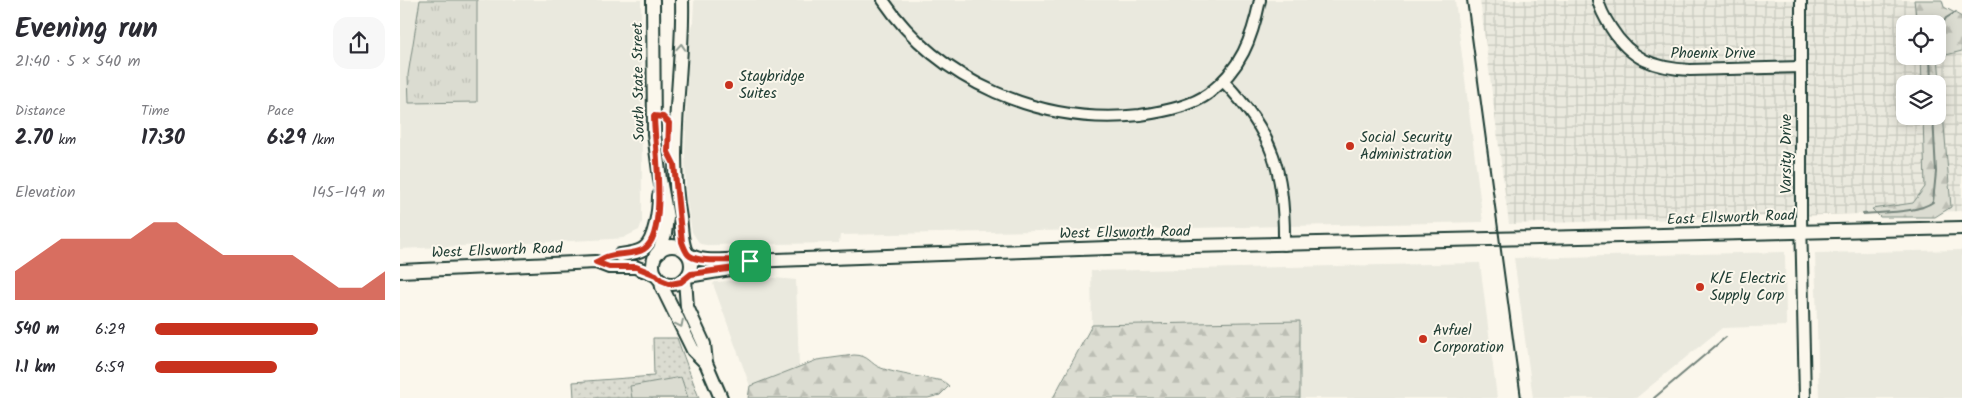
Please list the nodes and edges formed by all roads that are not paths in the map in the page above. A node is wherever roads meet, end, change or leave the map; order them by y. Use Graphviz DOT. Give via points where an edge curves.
graph roads {
  1 [pos="653,0"];
  2 [pos="682,0"];
  3 [pos="883,0"];
  4 [pos="1260,0"];
  5 [pos="1598,0"];
  6 [pos="1801,0"];
  7 [pos="1801,67"];
  8 [pos="654,73"];
  9 [pos="678,80"];
  10 [pos="1223,81"];
  11 [pos="654,116"];
  12 [pos="656,152"];
  13 [pos="674,164"];
  14 [pos="659,173"];
  15 [pos="676,192"];
  16 [pos="1962,228"];
  17 [pos="1801,231"];
  18 [pos="1500,239"];
  19 [pos="1284,245"];
  20 [pos="657,253"];
  21 [pos="688,254"];
  22 [pos="620,255"];
  23 [pos="750,261"];
  24 [pos="596,262"];
  25 [pos="400,271"];
  26 [pos="659,278"];
  27 [pos="686,278"];
  28 [pos="706,363"];
  29 [pos="721,398"];
  30 [pos="1805,398"];
  1 -- 8 [label="main road, South State Street"];
  9 -- 2 [label="main road, one-way"];
  3 -- 10 [label="street" via="906,30 946,65 998,94 1041,109 1106,117 1148,114 1188,104 1207,95"];
  4 -- 10 [label="street" via="1245,52"];
  5 -- 7 [label="street, Phoenix Drive" via="1618,39 1642,60 1652,64 1690,70"];
  6 -- 7 [label="street, Varsity Drive"];
  7 -- 17 [label="street, Varsity Drive"];
  8 -- 9 [label="main road" via="656,82 663,88 673,87"];
  8 -- 11 [label="main road, South State Street"];
  9 -- 13 [label="main road"];
  10 -- 19 [label="street" via="1250,112 1274,157 1282,199"];
  11 -- 12 [label="main road, South State Street"];
  11 -- 13 [label="main road" via="663,117 669,123 668,152"];
  12 -- 14 [label="main road, South State Street"];
  12 -- 15 [label="main road" via="662,163 667,192"];
  13 -- 15 [label="main road"];
  14 -- 20 [label="main road, South State Street" via="667,226"];
  14 -- 22 [label="main road" via="658,209 650,242 642,250"];
  15 -- 21 [label="main road" via="682,242"];
  16 -- 17 [label="main road, East Ellsworth Road"];
  17 -- 18 [label="main road, East Ellsworth Road"];
  17 -- 30 [label="street, Varsity Drive"];
  18 -- 19 [label="main road, West Ellsworth Road"];
  19 -- 23 [label="main road, West Ellsworth Road"];
  20 -- 21 [label="main road" via="667,246 678,246"];
  20 -- 22 [label="main road, West Ellsworth Road"];
  20 -- 26 [label="main road" via="653,263"];
  21 -- 23 [label="main road, West Ellsworth Road" via="709,260"];
  21 -- 27 [label="main road" via="691,267"];
  22 -- 24 [label="main road, West Ellsworth Road" via="607,256"];
  23 -- 27 [label="main road, West Ellsworth Road" via="742,267"];
  24 -- 25 [label="main road, West Ellsworth Road"];
  24 -- 26 [label="main road, West Ellsworth Road" via="609,267 636,267"];
  26 -- 27 [label="main road" via="675,284"];
  26 -- 28 [label="main road, one-way" via="693,350"];
  27 -- 28 [label="main road" via="687,306 704,344"];
  28 -- 29 [label="main road"];
}
